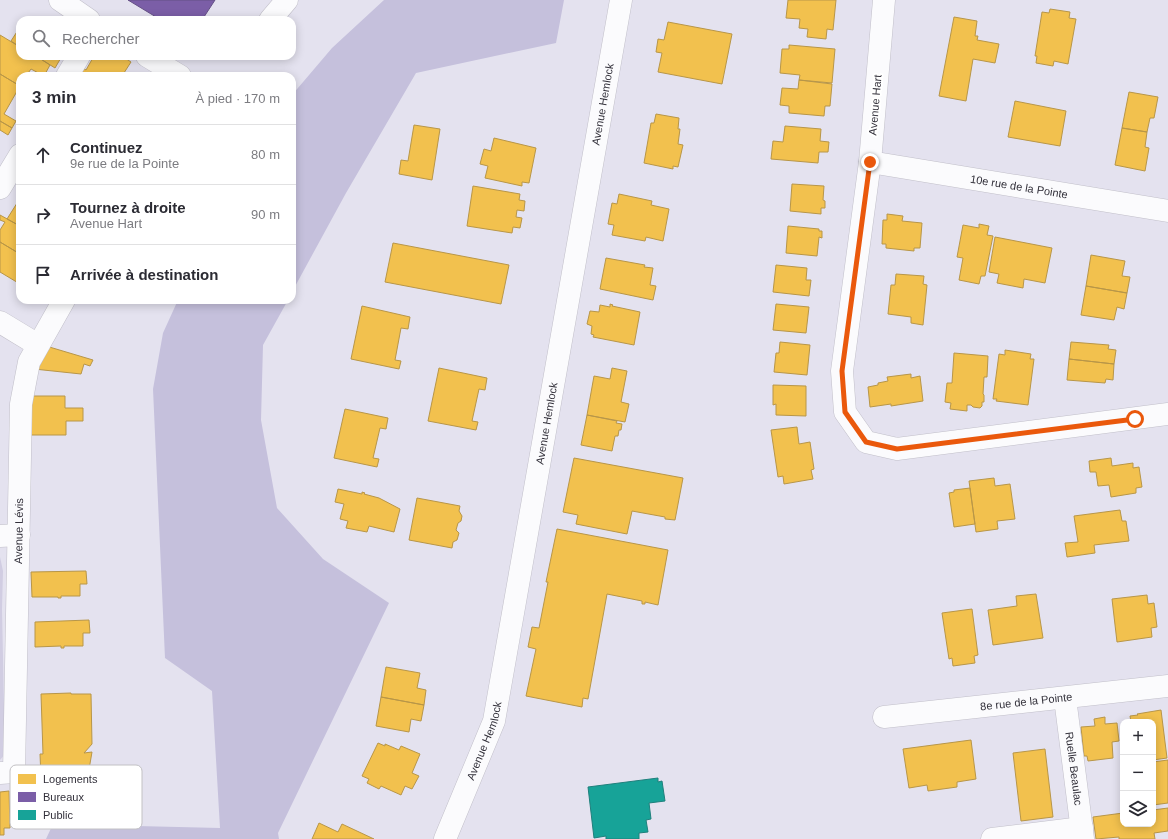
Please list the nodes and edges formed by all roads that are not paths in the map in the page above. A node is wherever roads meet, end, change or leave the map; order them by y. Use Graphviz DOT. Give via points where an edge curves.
graph roads {
  1 [pos="60,0"];
  2 [pos="287,0"];
  3 [pos="621,0"];
  4 [pos="884,0"];
  5 [pos="83,16"];
  6 [pos="273,16"];
  7 [pos="77,60"];
  8 [pos="154,60"];
  9 [pos="69,72"];
  10 [pos="173,72"];
  11 [pos="16,162"];
  12 [pos="870,162"];
  13 [pos="0,188"];
  14 [pos="1168,211"];
  15 [pos="62,304"];
  16 [pos="0,322"];
  17 [pos="38,345"];
  18 [pos="1168,414"];
  19 [pos="10,536"];
  20 [pos="8,686"];
  21 [pos="1168,686"];
  22 [pos="1064,698"];
  23 [pos="884,718"];
  24 [pos="7,772"];
  25 [pos="1082,833"];
  26 [pos="445,839"];
  27 [pos="992,839"];
  1 -- 5 [label="street"];
  2 -- 6 [label="street"];
  3 -- 26 [label="street, Avenue Hemlock" via="494,721"];
  4 -- 12 [label="street, Avenue Hart"];
  7 -- 9 [label="street"];
  8 -- 10 [label="street"];
  11 -- 13 [label="street"];
  12 -- 14 [label="street, 10e rue de la Pointe"];
  12 -- 18 [label="street, Avenue Hart" via="842,371 845,412 866,442 897,449"];
  15 -- 17 [label="street, Avenue Lévis"];
  16 -- 17 [label="street"];
  17 -- 19 [label="street, Avenue Lévis" via="29,362 21,404"];
  19 -- 20 [label="street, Avenue Lévis"];
  20 -- 24 [label="street, Avenue Lévis"];
  21 -- 22 [label="street, 8e rue de la Pointe"];
  22 -- 23 [label="street, 8e rue de la Pointe"];
  22 -- 25 [label="street, Ruelle Beaulac"];
  25 -- 27 [label="street"];
}
